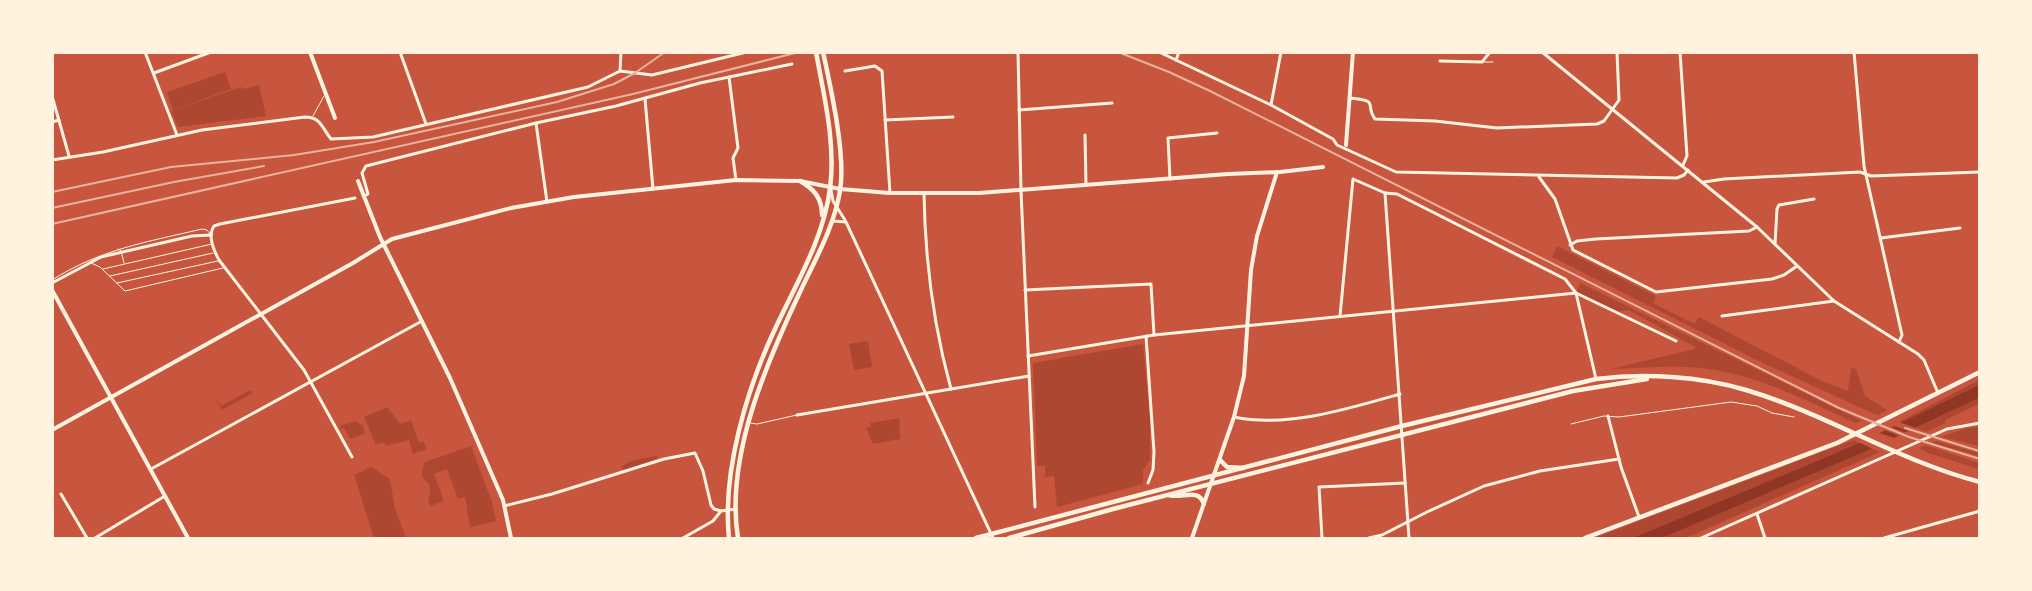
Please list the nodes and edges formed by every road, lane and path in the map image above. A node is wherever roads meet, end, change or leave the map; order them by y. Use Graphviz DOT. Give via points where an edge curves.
graph roads {
  1 [pos="146,52"];
  2 [pos="211,52"];
  3 [pos="310,52"];
  4 [pos="400,52"];
  5 [pos="621,52"];
  6 [pos="746,52"];
  7 [pos="816,52"];
  8 [pos="823,52"];
  9 [pos="1018,52"];
  10 [pos="1159,52"];
  11 [pos="1179,52"];
  12 [pos="1281,52"];
  13 [pos="1353,52"];
  14 [pos="1490,52"];
  15 [pos="1542,52"];
  16 [pos="1617,52"];
  17 [pos="1680,52"];
  18 [pos="1854,52"];
  19 [pos="1176,60"];
  20 [pos="1440,61"];
  21 [pos="1482,62"];
  22 [pos="1493,62"];
  23 [pos="792,64"];
  24 [pos="620,70"];
  25 [pos="844,71"];
  26 [pos="154,73"];
  27 [pos="729,77"];
  28 [pos="326,93"];
  29 [pos="52,96"];
  30 [pos="1350,98"];
  31 [pos="644,99"];
  32 [pos="1112,103"];
  33 [pos="1271,105"];
  34 [pos="1019,110"];
  35 [pos="1613,110"];
  36 [pos="313,117"];
  37 [pos="953,117"];
  38 [pos="335,118"];
  39 [pos="59,120"];
  40 [pos="885,120"];
  41 [pos="52,122"];
  42 [pos="536,123"];
  43 [pos="426,124"];
  44 [pos="1217,134"];
  45 [pos="177,135"];
  46 [pos="1085,136"];
  47 [pos="1346,146"];
  48 [pos="70,156"];
  49 [pos="52,160"];
  50 [pos="1683,166"];
  51 [pos="1323,167"];
  52 [pos="1688,170"];
  53 [pos="1277,172"];
  54 [pos="1980,172"];
  55 [pos="1866,174"];
  56 [pos="1539,176"];
  57 [pos="1170,179"];
  58 [pos="736,180"];
  59 [pos="358,181"];
  60 [pos="800,181"];
  61 [pos="1704,182"];
  62 [pos="828,186"];
  63 [pos="1086,186"];
  64 [pos="653,189"];
  65 [pos="840,189"];
  66 [pos="1021,191"];
  67 [pos="890,193"];
  68 [pos="924,193"];
  69 [pos="1385,193"];
  70 [pos="829,194"];
  71 [pos="364,196"];
  72 [pos="355,198"];
  73 [pos="1814,199"];
  74 [pos="834,201"];
  75 [pos="547,202"];
  76 [pos="837,207"];
  77 [pos="823,221"];
  78 [pos="833,221"];
  79 [pos="845,221"];
  80 [pos="1758,226"];
  81 [pos="1960,228"];
  82 [pos="211,235"];
  83 [pos="1881,238"];
  84 [pos="212,244"];
  85 [pos="384,244"];
  86 [pos="1570,245"];
  87 [pos="1775,245"];
  88 [pos="119,250"];
  89 [pos="113,252"];
  90 [pos="214,252"];
  91 [pos="220,260"];
  92 [pos="85,264"];
  93 [pos="124,264"];
  94 [pos="1797,266"];
  95 [pos="225,267"];
  96 [pos="103,269"];
  97 [pos="109,276"];
  98 [pos="52,281"];
  99 [pos="116,283"];
  100 [pos="52,290"];
  101 [pos="1025,290"];
  102 [pos="1576,292"];
  103 [pos="1834,301"];
  104 [pos="1394,312"];
  105 [pos="261,313"];
  106 [pos="1340,316"];
  107 [pos="1722,316"];
  108 [pos="422,321"];
  109 [pos="1248,324"];
  110 [pos="1154,335"];
  111 [pos="1146,336"];
  112 [pos="1676,341"];
  113 [pos="1899,342"];
  114 [pos="1028,356"];
  115 [pos="1980,372"];
  116 [pos="1029,376"];
  117 [pos="1658,378"];
  118 [pos="1596,379"];
  119 [pos="310,382"];
  120 [pos="951,389"];
  121 [pos="926,393"];
  122 [pos="1938,393"];
  123 [pos="1400,394"];
  124 [pos="111,397"];
  125 [pos="797,416"];
  126 [pos="1608,416"];
  127 [pos="1234,417"];
  128 [pos="1794,418"];
  129 [pos="749,422"];
  130 [pos="1980,423"];
  131 [pos="1571,424"];
  132 [pos="1402,426"];
  133 [pos="52,430"];
  134 [pos="1402,435"];
  135 [pos="352,457"];
  136 [pos="1619,459"];
  137 [pos="1220,460"];
  138 [pos="1246,468"];
  139 [pos="151,469"];
  140 [pos="1214,476"];
  141 [pos="1980,482"];
  142 [pos="1148,483"];
  143 [pos="1212,483"];
  144 [pos="1405,483"];
  145 [pos="61,494"];
  146 [pos="1168,495"];
  147 [pos="165,496"];
  148 [pos="1204,504"];
  149 [pos="504,506"];
  150 [pos="1035,507"];
  151 [pos="728,509"];
  152 [pos="736,509"];
  153 [pos="721,511"];
  154 [pos="1980,511"];
  155 [pos="1757,514"];
  156 [pos="1639,517"];
  157 [pos="1407,524"];
  158 [pos="993,536"];
  159 [pos="86,538"];
  160 [pos="95,538"];
  161 [pos="188,538"];
  162 [pos="511,538"];
  163 [pos="683,538"];
  164 [pos="729,538"];
  165 [pos="738,538"];
  166 [pos="976,538"];
  167 [pos="1009,538"];
  168 [pos="1192,538"];
  169 [pos="1322,538"];
  170 [pos="1369,538"];
  171 [pos="1409,538"];
  172 [pos="1585,538"];
  173 [pos="1701,538"];
  174 [pos="1765,538"];
  175 [pos="1884,538"];
  1 -- 26 [label="street"];
  2 -- 26 [label="street"];
  3 -- 28 [label="street"];
  4 -- 43 [label="street"];
  5 -- 24 [label="street"];
  6 -- 24 [label="street" via="652,74"];
  7 -- 62 [label="main road" via="829,132"];
  8 -- 65 [label="main road" via="836,121"];
  9 -- 34 [label="street"];
  10 -- 19 [label="street"];
  11 -- 19 [label="street"];
  12 -- 33 [label="street"];
  13 -- 30 [label="street"];
  14 -- 21 [label="street"];
  15 -- 35 [label="street"];
  16 -- 35 [label="street" via="1620,96"];
  17 -- 50 [label="street" via="1687,156"];
  18 -- 55 [label="street"];
  19 -- 33 [label="street"];
  20 -- 21 [label="street"];
  21 -- 22 [label="lane"];
  23 -- 27 [label="street"];
  24 -- 43 [label="street" via="588,87"];
  25 -- 40 [label="street" via="880,68"];
  26 -- 45 [label="street"];
  27 -- 31 [label="street"];
  27 -- 58 [label="street" via="738,148 733,158"];
  28 -- 36 [label="lane"];
  28 -- 38 [label="street"];
  29 -- 39 [label="street"];
  30 -- 35 [label="street" via="1367,101 1375,120 1497,128 1597,124"];
  30 -- 47 [label="street"];
  31 -- 42 [label="street"];
  31 -- 64 [label="street"];
  32 -- 34 [label="street"];
  33 -- 56 [label="street" via="1356,155 1396,172"];
  34 -- 66 [label="street"];
  35 -- 50 [label="street"];
  36 -- 43 [label="street" via="322,124 331,139 339,140 373,137"];
  36 -- 45 [label="street"];
  37 -- 40 [label="street"];
  39 -- 41 [label="street"];
  39 -- 48 [label="street"];
  40 -- 67 [label="street"];
  42 -- 71 [label="street" via="366,166 362,172 368,194"];
  42 -- 75 [label="street"];
  44 -- 57 [label="street" via="1168,138"];
  45 -- 48 [label="street"];
  46 -- 63 [label="street"];
  48 -- 49 [label="street"];
  50 -- 52 [label="street"];
  51 -- 53 [label="street"];
  52 -- 56 [label="street" via="1677,178"];
  52 -- 61 [label="street"];
  53 -- 57 [label="street"];
  53 -- 109 [label="street" via="1257,236 1251,270"];
  54 -- 55 [label="street"];
  55 -- 61 [label="street" via="1724,178"];
  55 -- 83 [label="street"];
  56 -- 86 [label="street" via="1555,200"];
  57 -- 63 [label="street"];
  58 -- 60 [label="street"];
  58 -- 64 [label="street"];
  59 -- 71 [label="street"];
  60 -- 62 [label="street"];
  60 -- 77 [label="main road" via="812,188 819,198"];
  61 -- 80 [label="street"];
  62 -- 65 [label="street"];
  62 -- 70 [label="main road"];
  62 -- 74 [label="street"];
  63 -- 66 [label="street"];
  64 -- 75 [label="street"];
  65 -- 67 [label="street"];
  65 -- 76 [label="main road"];
  66 -- 68 [label="street"];
  66 -- 101 [label="street"];
  67 -- 68 [label="street"];
  68 -- 120 [label="street" via="929,282"];
  69 -- 102 [label="street" via="1397,194 1565,279"];
  69 -- 104 [label="street"];
  69 -- 106 [label="street" via="1353,179"];
  70 -- 74 [label="street"];
  70 -- 77 [label="main road"];
  71 -- 85 [label="street"];
  72 -- 82 [label="street" via="220,224 214,226"];
  73 -- 87 [label="street" via="1779,205 1776,209"];
  74 -- 76 [label="street"];
  75 -- 85 [label="street" via="408,233"];
  76 -- 78 [label="main road"];
  76 -- 79 [label="street"];
  77 -- 151 [label="main road" via="755,381 736,450"];
  78 -- 79 [label="street"];
  78 -- 129 [label="main road" via="784,326"];
  79 -- 121 [label="street"];
  80 -- 86 [label="street" via="1749,232 1596,239"];
  80 -- 87 [label="street"];
  81 -- 83 [label="street"];
  82 -- 84 [label="street"];
  82 -- 88 [label="street"];
  83 -- 113 [label="street" via="1902,335"];
  84 -- 90 [label="street"];
  84 -- 93 [label="lane"];
  85 -- 105 [label="street"];
  85 -- 108 [label="street"];
  86 -- 94 [label="street" via="1578,254 1656,292 1772,279"];
  87 -- 94 [label="street"];
  88 -- 89 [label="street"];
  88 -- 93 [label="lane"];
  89 -- 92 [label="street"];
  89 -- 98 [label="lane" via="93,257"];
  90 -- 91 [label="street"];
  90 -- 97 [label="lane"];
  91 -- 95 [label="street"];
  91 -- 99 [label="lane"];
  92 -- 96 [label="lane" via="92,263"];
  92 -- 98 [label="street"];
  93 -- 96 [label="lane"];
  94 -- 103 [label="street"];
  95 -- 99 [label="lane" via="125,291"];
  95 -- 105 [label="street"];
  96 -- 97 [label="lane"];
  97 -- 99 [label="lane"];
  100 -- 124 [label="street"];
  101 -- 110 [label="street" via="1151,284"];
  101 -- 114 [label="street"];
  102 -- 104 [label="street"];
  102 -- 112 [label="street"];
  102 -- 118 [label="street"];
  103 -- 107 [label="street"];
  103 -- 113 [label="street"];
  104 -- 106 [label="street"];
  104 -- 123 [label="street"];
  105 -- 119 [label="street"];
  105 -- 124 [label="street"];
  106 -- 109 [label="street"];
  108 -- 119 [label="street"];
  108 -- 149 [label="street"];
  109 -- 110 [label="street"];
  109 -- 127 [label="street" via="1244,376"];
  110 -- 111 [label="street"];
  111 -- 114 [label="street"];
  111 -- 142 [label="street" via="1154,452"];
  113 -- 122 [label="street" via="1924,360"];
  114 -- 116 [label="street"];
  115 -- 122 [label="main road"];
  116 -- 120 [label="street"];
  116 -- 150 [label="street"];
  117 -- 118 [label="main road"];
  117 -- 134 [label="main road" via="1574,391"];
  117 -- 141 [label="main road" via="1696,379 1747,390 1915,461"];
  118 -- 132 [label="main road"];
  119 -- 135 [label="street"];
  119 -- 139 [label="street"];
  120 -- 121 [label="street"];
  121 -- 125 [label="street"];
  121 -- 158 [label="street"];
  122 -- 156 [label="main road" via="1820,450"];
  123 -- 127 [label="street" via="1299,417 1246,420"];
  123 -- 132 [label="street"];
  124 -- 133 [label="street"];
  124 -- 139 [label="street"];
  125 -- 129 [label="lane" via="757,424"];
  126 -- 128 [label="lane" via="1731,402 1751,404"];
  126 -- 131 [label="lane"];
  126 -- 136 [label="street"];
  127 -- 137 [label="street"];
  129 -- 152 [label="main road"];
  130 -- 155 [label="street" via="1947,430"];
  132 -- 134 [label="street"];
  132 -- 138 [label="main road"];
  134 -- 143 [label="main road"];
  134 -- 144 [label="street"];
  136 -- 156 [label="street"];
  136 -- 157 [label="street" via="1509,479 1448,502"];
  137 -- 138 [label="main road" via="1227,467"];
  137 -- 140 [label="street"];
  138 -- 140 [label="main road"];
  139 -- 147 [label="street"];
  140 -- 143 [label="street"];
  140 -- 158 [label="main road"];
  143 -- 146 [label="main road"];
  143 -- 148 [label="street"];
  144 -- 157 [label="street"];
  144 -- 169 [label="street" via="1319,487"];
  145 -- 159 [label="street"];
  146 -- 148 [label="main road" via="1194,494"];
  146 -- 167 [label="main road"];
  147 -- 160 [label="street"];
  147 -- 161 [label="street"];
  148 -- 168 [label="street"];
  149 -- 153 [label="street" via="664,459 695,453 711,505"];
  149 -- 162 [label="street"];
  151 -- 152 [label="street"];
  151 -- 153 [label="street"];
  151 -- 164 [label="main road"];
  152 -- 165 [label="main road"];
  153 -- 163 [label="street" via="713,521"];
  154 -- 175 [label="street"];
  155 -- 173 [label="street"];
  155 -- 174 [label="street"];
  156 -- 172 [label="main road"];
  157 -- 170 [label="street"];
  157 -- 171 [label="street"];
  158 -- 166 [label="main road"];
}
